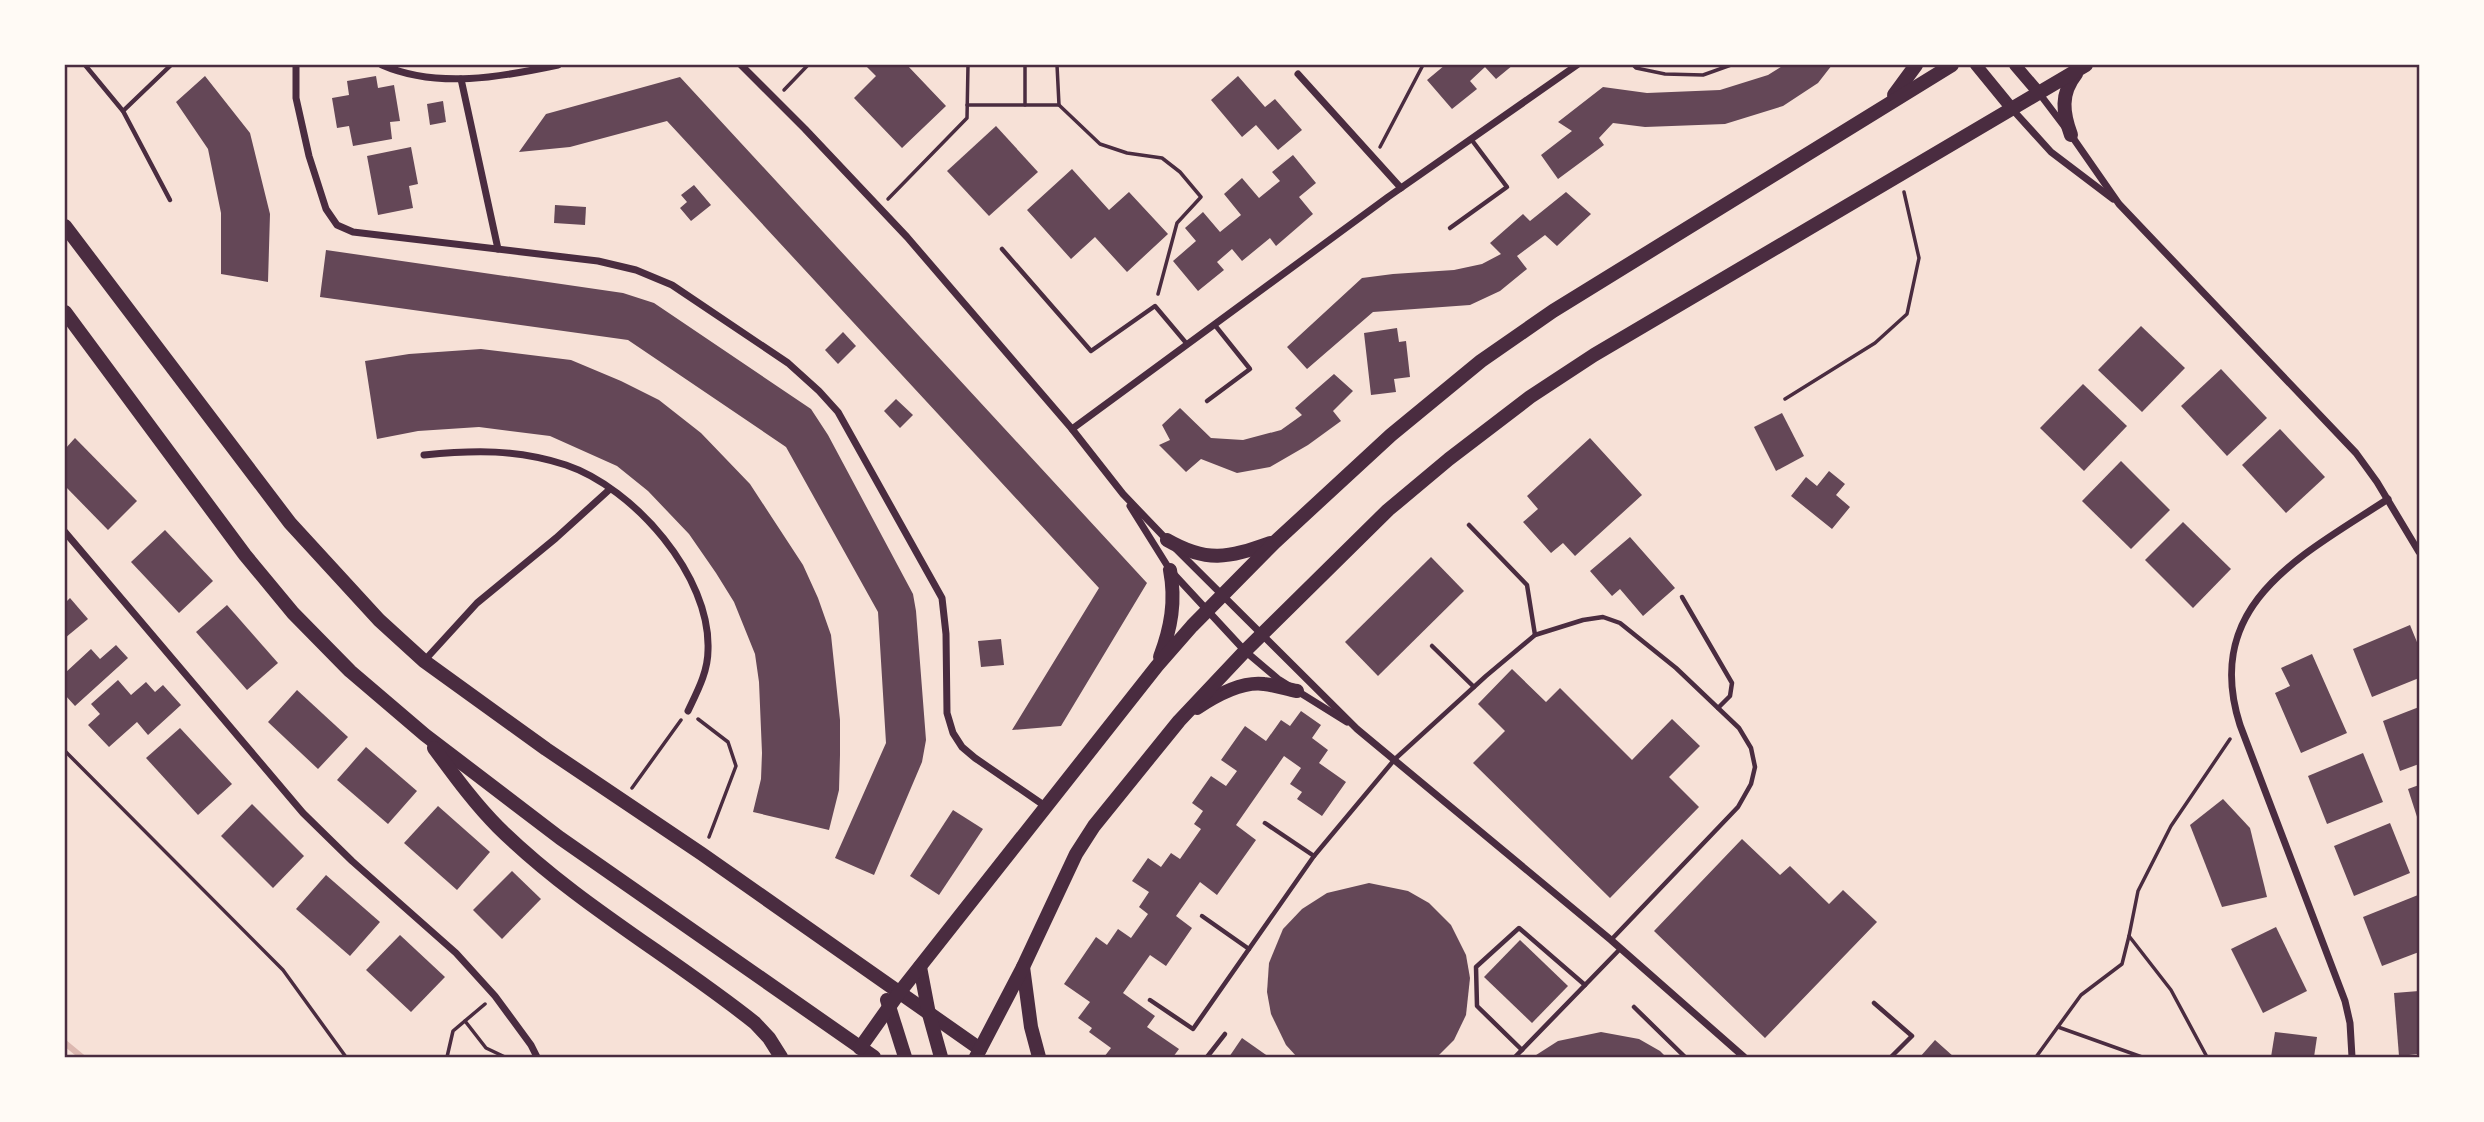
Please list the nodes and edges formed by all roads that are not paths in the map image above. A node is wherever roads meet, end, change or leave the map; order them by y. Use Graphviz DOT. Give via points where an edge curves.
graph roads {
  1 [pos="85,65"];
  2 [pos="172,65"];
  3 [pos="296,65"];
  4 [pos="382,65"];
  5 [pos="558,65"];
  6 [pos="741,65"];
  7 [pos="1577,65"];
  8 [pos="1916,65"];
  9 [pos="1952,65"];
  10 [pos="1976,65"];
  11 [pos="2015,65"];
  12 [pos="2082,68"];
  13 [pos="1298,74"];
  14 [pos="461,79"];
  15 [pos="2039,93"];
  16 [pos="2011,109"];
  17 [pos="1879,110"];
  18 [pos="123,111"];
  19 [pos="2071,135"];
  20 [pos="1471,139"];
  21 [pos="1401,188"];
  22 [pos="170,200"];
  23 [pos="2119,204"];
  24 [pos="65,226"];
  25 [pos="1450,228"];
  26 [pos="1002,248"];
  27 [pos="498,249"];
  28 [pos="65,312"];
  29 [pos="1214,324"];
  30 [pos="1187,345"];
  31 [pos="1207,401"];
  32 [pos="1072,429"];
  33 [pos="424,455"];
  34 [pos="610,489"];
  35 [pos="1123,494"];
  36 [pos="2388,499"];
  37 [pos="1469,525"];
  38 [pos="65,533"];
  39 [pos="1167,540"];
  40 [pos="1275,542"];
  41 [pos="2419,552"];
  42 [pos="1170,570"];
  43 [pos="1221,595"];
  44 [pos="1682,597"];
  45 [pos="1207,610"];
  46 [pos="1262,635"];
  47 [pos="1535,635"];
  48 [pos="1432,646"];
  49 [pos="1245,651"];
  50 [pos="424,661"];
  51 [pos="1157,666"];
  52 [pos="1474,687"];
  53 [pos="1297,691"];
  54 [pos="1718,708"];
  55 [pos="688,711"];
  56 [pos="1178,721"];
  57 [pos="1357,729"];
  58 [pos="425,735"];
  59 [pos="1395,759"];
  60 [pos="1045,806"];
  61 [pos="1265,823"];
  62 [pos="1314,856"];
  63 [pos="1202,916"];
  64 [pos="1611,940"];
  65 [pos="1621,948"];
  66 [pos="1249,949"];
  67 [pos="920,967"];
  68 [pos="1023,967"];
  69 [pos="875,977"];
  70 [pos="1585,985"];
  71 [pos="899,993"];
  72 [pos="1150,1000"];
  73 [pos="1874,1003"];
  74 [pos="890,1007"];
  75 [pos="1634,1007"];
  76 [pos="929,1014"];
  77 [pos="1225,1034"];
  78 [pos="1522,1050"];
  79 [pos="857,1052"];
  80 [pos="982,1054"];
  81 [pos="537,1057"];
  82 [pos="781,1057"];
  83 [pos="874,1057"];
  84 [pos="905,1057"];
  85 [pos="942,1057"];
  86 [pos="1039,1057"];
  87 [pos="1207,1057"];
  88 [pos="1515,1057"];
  89 [pos="1685,1057"];
  90 [pos="1744,1057"];
  91 [pos="1891,1057"];
  92 [pos="2352,1057"];
  1 -- 18 [label="lane"];
  2 -- 18 [label="lane"];
  3 -- 27 [label="street" via="296,98 309,156 326,209 337,225 353,232"];
  4 -- 14 [label="street"];
  5 -- 14 [label="street"];
  6 -- 32 [label="street" via="879,208"];
  7 -- 20 [label="street"];
  8 -- 17 [label="main road"];
  9 -- 17 [label="main road"];
  10 -- 16 [label="street"];
  11 -- 15 [label="street"];
  12 -- 15 [label="main road"];
  12 -- 19 [label="main road" via="2063,103"];
  13 -- 21 [label="street"];
  14 -- 27 [label="street"];
  15 -- 16 [label="main road"];
  15 -- 19 [label="street"];
  16 -- 23 [label="street" via="2051,152"];
  16 -- 46 [label="main road" via="1530,397 1388,510"];
  17 -- 40 [label="main road" via="1553,311 1481,361 1391,435"];
  18 -- 22 [label="lane"];
  19 -- 23 [label="street"];
  20 -- 21 [label="street"];
  20 -- 25 [label="lane" via="1507,187"];
  21 -- 29 [label="street"];
  23 -- 36 [label="street" via="2349,446"];
  24 -- 50 [label="main road" via="290,523 379,620"];
  26 -- 30 [label="lane" via="1091,351 1155,306"];
  27 -- 60 [label="street" via="598,261 672,285 788,363 819,391 838,412 942,598 947,713 953,733 961,747"];
  28 -- 58 [label="main road" via="293,613 349,671"];
  29 -- 30 [label="street"];
  29 -- 31 [label="lane" via="1250,369"];
  30 -- 32 [label="street"];
  32 -- 35 [label="street"];
  33 -- 34 [label="street" via="496,450 526,455 586,473"];
  34 -- 50 [label="street" via="477,603"];
  34 -- 55 [label="street" via="662,537 697,592 708,651"];
  35 -- 39 [label="street"];
  35 -- 42 [label="street"];
  36 -- 41 [label="street"];
  36 -- 92 [label="street" via="2307,552 2260,594 2246,612 2230,681 2240,724 2345,1001"];
  37 -- 47 [label="lane" via="1527,585"];
  38 -- 81 [label="street" via="303,813 456,953 495,996"];
  39 -- 40 [label="main road" via="1218,556 1237,555"];
  39 -- 43 [label="street"];
  40 -- 43 [label="main road"];
  42 -- 45 [label="street"];
  42 -- 51 [label="main road" via="1174,607"];
  43 -- 45 [label="main road"];
  43 -- 46 [label="street"];
  44 -- 54 [label="lane" via="1732,683 1730,696"];
  45 -- 49 [label="street"];
  45 -- 51 [label="main road"];
  46 -- 49 [label="main road"];
  46 -- 57 [label="street"];
  47 -- 52 [label="lane"];
  47 -- 54 [label="lane" via="1603,617 1620,623"];
  48 -- 52 [label="lane"];
  49 -- 53 [label="street"];
  49 -- 56 [label="main road"];
  50 -- 69 [label="main road"];
  51 -- 60 [label="main road"];
  52 -- 59 [label="lane"];
  53 -- 56 [label="main road" via="1263,683 1246,685 1208,701"];
  53 -- 57 [label="street"];
  54 -- 64 [label="lane" via="1751,748 1755,767 1751,784 1724,823"];
  56 -- 68 [label="main road" via="1076,854"];
  57 -- 59 [label="street"];
  58 -- 79 [label="main road"];
  58 -- 82 [label="main road" via="498,827 562,883 755,1023"];
  59 -- 62 [label="lane"];
  59 -- 64 [label="street"];
  60 -- 67 [label="main road"];
  61 -- 62 [label="lane"];
  62 -- 66 [label="lane"];
  63 -- 66 [label="lane"];
  64 -- 65 [label="street"];
  65 -- 70 [label="lane"];
  65 -- 90 [label="street"];
  66 -- 72 [label="lane" via="1193,1028"];
  67 -- 71 [label="main road"];
  67 -- 76 [label="main road"];
  68 -- 80 [label="main road"];
  68 -- 86 [label="main road"];
  69 -- 71 [label="main road"];
  69 -- 74 [label="main road"];
  70 -- 78 [label="lane"];
  70 -- 78 [label="lane" via="1519,928 1476,967 1477,1006"];
  71 -- 74 [label="main road"];
  71 -- 76 [label="main road"];
  73 -- 91 [label="lane" via="1912,1036"];
  74 -- 79 [label="main road"];
  74 -- 84 [label="main road"];
  75 -- 89 [label="lane"];
  76 -- 80 [label="main road"];
  76 -- 85 [label="main road"];
  77 -- 87 [label="lane"];
  78 -- 88 [label="lane"];
  79 -- 83 [label="main road"];
}
